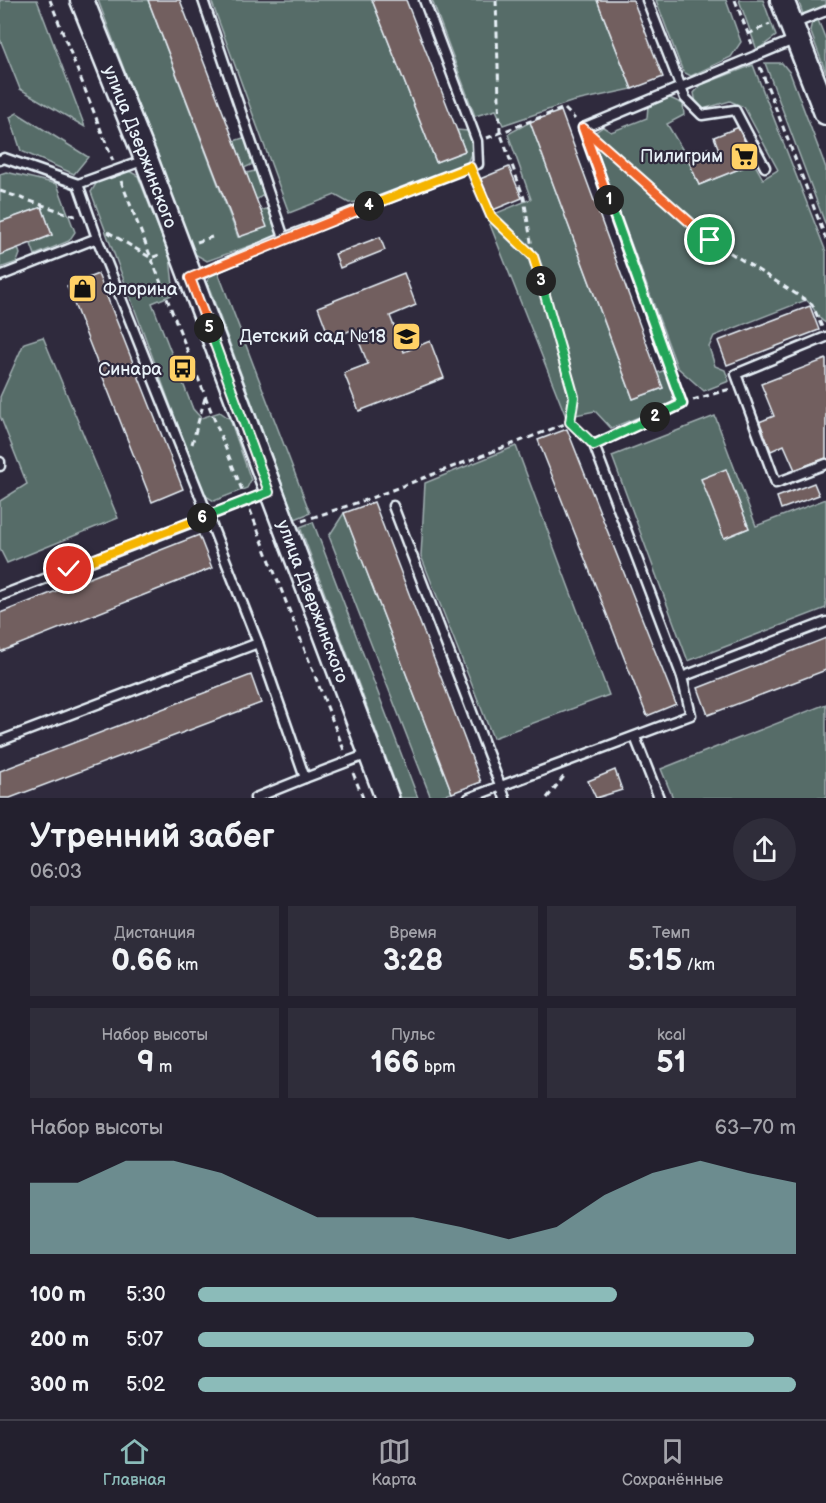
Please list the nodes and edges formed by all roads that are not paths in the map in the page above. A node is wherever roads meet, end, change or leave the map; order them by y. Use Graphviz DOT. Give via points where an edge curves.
graph roads {
  1 [pos="82,0"];
  2 [pos="203,0"];
  3 [pos="424,0"];
  4 [pos="647,0"];
  5 [pos="782,0"];
  6 [pos="826,11"];
  7 [pos="794,32"];
  8 [pos="680,86"];
  9 [pos="826,113"];
  10 [pos="146,159"];
  11 [pos="0,160"];
  12 [pos="765,167"];
  13 [pos="78,184"];
  14 [pos="97,238"];
  15 [pos="284,238"];
  16 [pos="0,276"];
  17 [pos="190,278"];
  18 [pos="826,337"];
  19 [pos="826,464"];
  20 [pos="269,492"];
  21 [pos="393,506"];
  22 [pos="208,516"];
  23 [pos="0,596"];
  24 [pos="826,622"];
  25 [pos="258,643"];
  26 [pos="682,676"];
  27 [pos="635,737"];
  28 [pos="0,741"];
  29 [pos="359,757"];
  30 [pos="305,778"];
  31 [pos="501,786"];
  32 [pos="255,798"];
  33 [pos="387,798"];
  34 [pos="469,798"];
  35 [pos="506,798"];
  36 [pos="659,798"];
  1 -- 10 [label="street, улица Дзержинского"];
  2 -- 15 [label="lane"];
  3 -- 15 [label="lane" via="477,141 478,164"];
  4 -- 8 [label="lane"];
  5 -- 7 [label="street"];
  6 -- 7 [label="lane"];
  7 -- 8 [label="lane" via="756,55"];
  7 -- 9 [label="street"];
  8 -- 12 [label="lane" via="685,98 702,115 735,110"];
  8 -- 26 [label="lane" via="583,128 682,404 594,445"];
  10 -- 13 [label="lane"];
  10 -- 17 [label="street, улица Дзержинского"];
  11 -- 13 [label="lane"];
  13 -- 14 [label="lane"];
  14 -- 16 [label="lane"];
  14 -- 22 [label="lane"];
  15 -- 17 [label="lane"];
  17 -- 20 [label="street, улица Дзержинского"];
  18 -- 19 [label="lane" via="736,374 776,483"];
  20 -- 22 [label="lane"];
  20 -- 29 [label="street, улица Дзержинского"];
  21 -- 31 [label="lane"];
  22 -- 23 [label="lane"];
  22 -- 25 [label="lane"];
  24 -- 26 [label="lane"];
  25 -- 28 [label="lane"];
  25 -- 30 [label="lane"];
  26 -- 27 [label="lane" via="691,715"];
  27 -- 31 [label="lane"];
  27 -- 36 [label="lane"];
  29 -- 30 [label="lane"];
  29 -- 33 [label="street, улица Дзержинского"];
  30 -- 32 [label="lane"];
  31 -- 34 [label="lane"];
  31 -- 35 [label="lane"];
}
